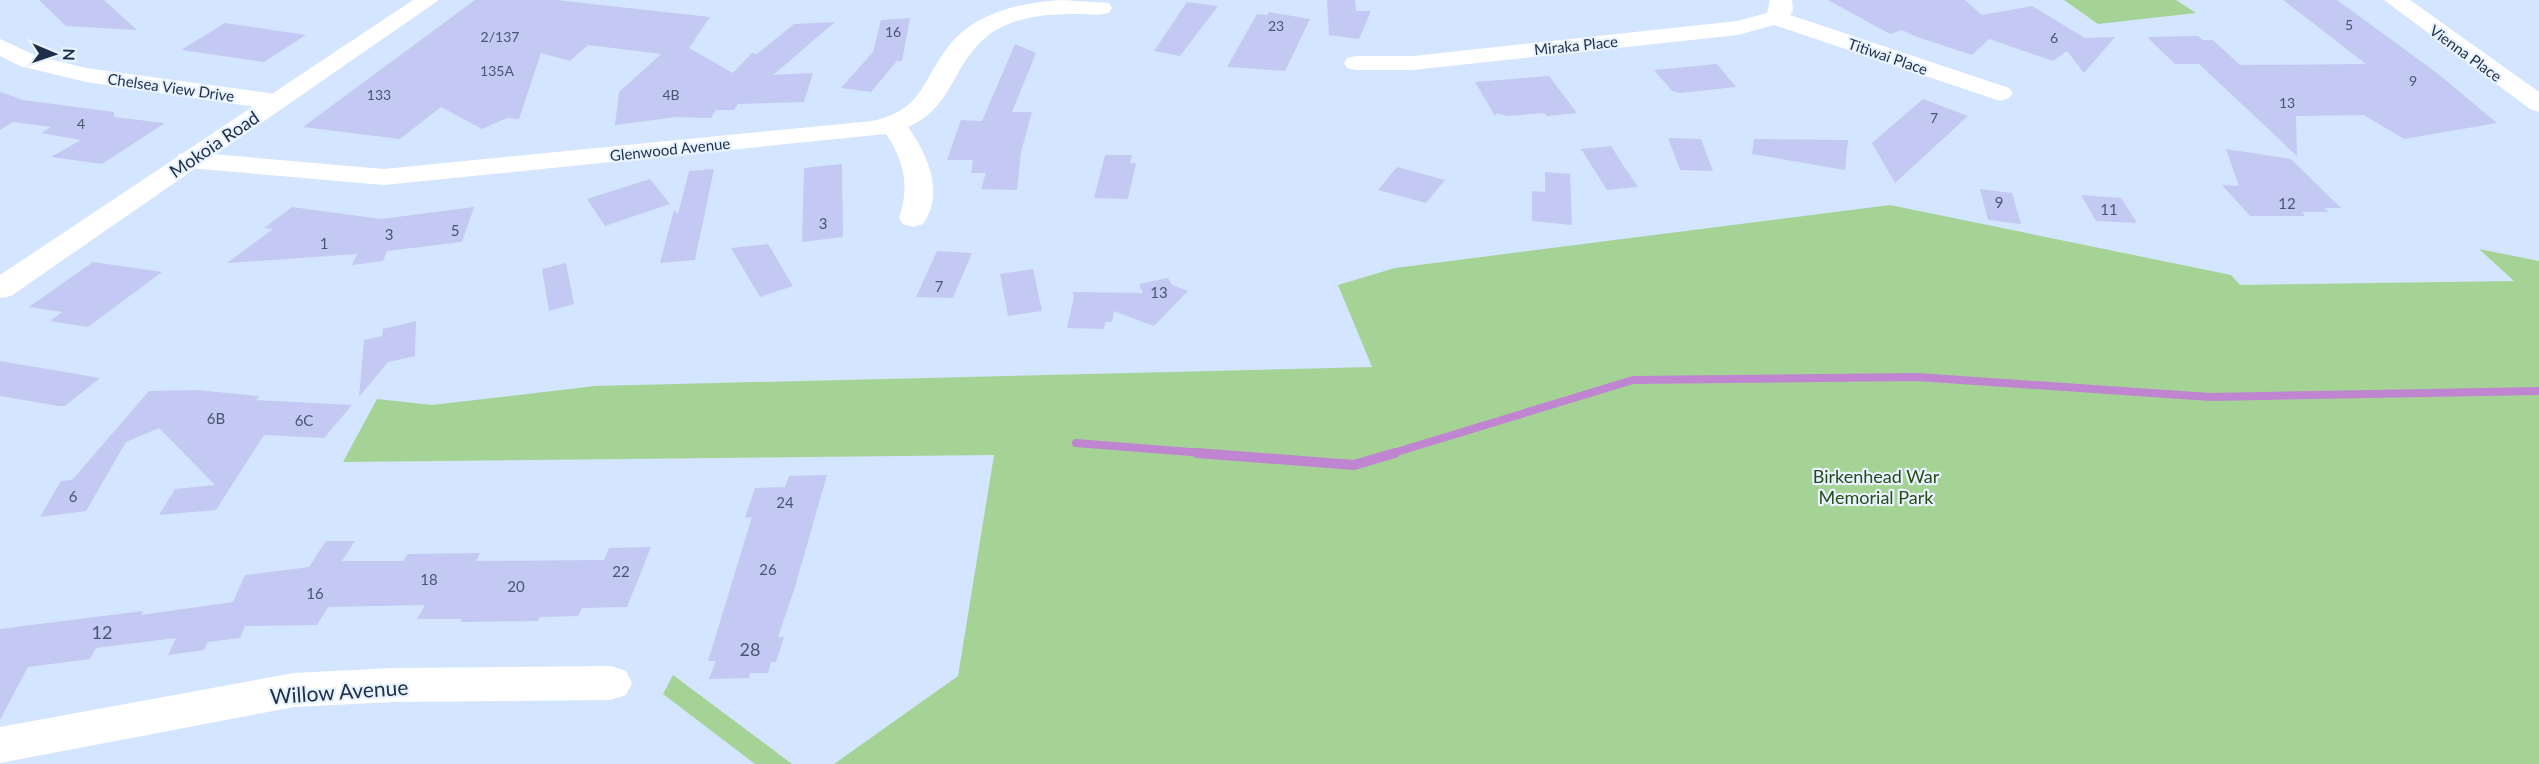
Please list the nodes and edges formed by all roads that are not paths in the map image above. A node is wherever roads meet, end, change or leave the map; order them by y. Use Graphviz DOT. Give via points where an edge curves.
graph roads {
  1 [pos="428,0"];
  2 [pos="2395,0"];
  3 [pos="1101,8"];
  4 [pos="1778,9"];
  5 [pos="0,46"];
  6 [pos="1356,63"];
  7 [pos="2000,93"];
  8 [pos="276,102"];
  9 [pos="2539,104"];
  10 [pos="893,125"];
  11 [pos="189,160"];
  12 [pos="913,218"];
  13 [pos="0,289"];
  14 [pos="611,683"];
  15 [pos="0,745"];
  1 -- 8 [label="street, Mokoia Road"];
  2 -- 9 [label="street, Vienna Place"];
  3 -- 10 [label="street, Glenwood Avenue" via="1040,7 1008,15 979,30 957,52 930,102"];
  4 -- 6 [label="street, Miraka Place" via="1760,24 1715,31 1413,63"];
  4 -- 7 [label="street, Titiwai Place"];
  5 -- 8 [label="street, Chelsea View Drive" via="29,61 86,75"];
  8 -- 11 [label="street, Mokoia Road"];
  10 -- 11 [label="street, Glenwood Avenue" via="384,177"];
  10 -- 12 [label="street" via="910,147 918,176 918,208"];
  11 -- 13 [label="street, Mokoia Road"];
  14 -- 15 [label="street, Willow Avenue" via="294,690"];
}
